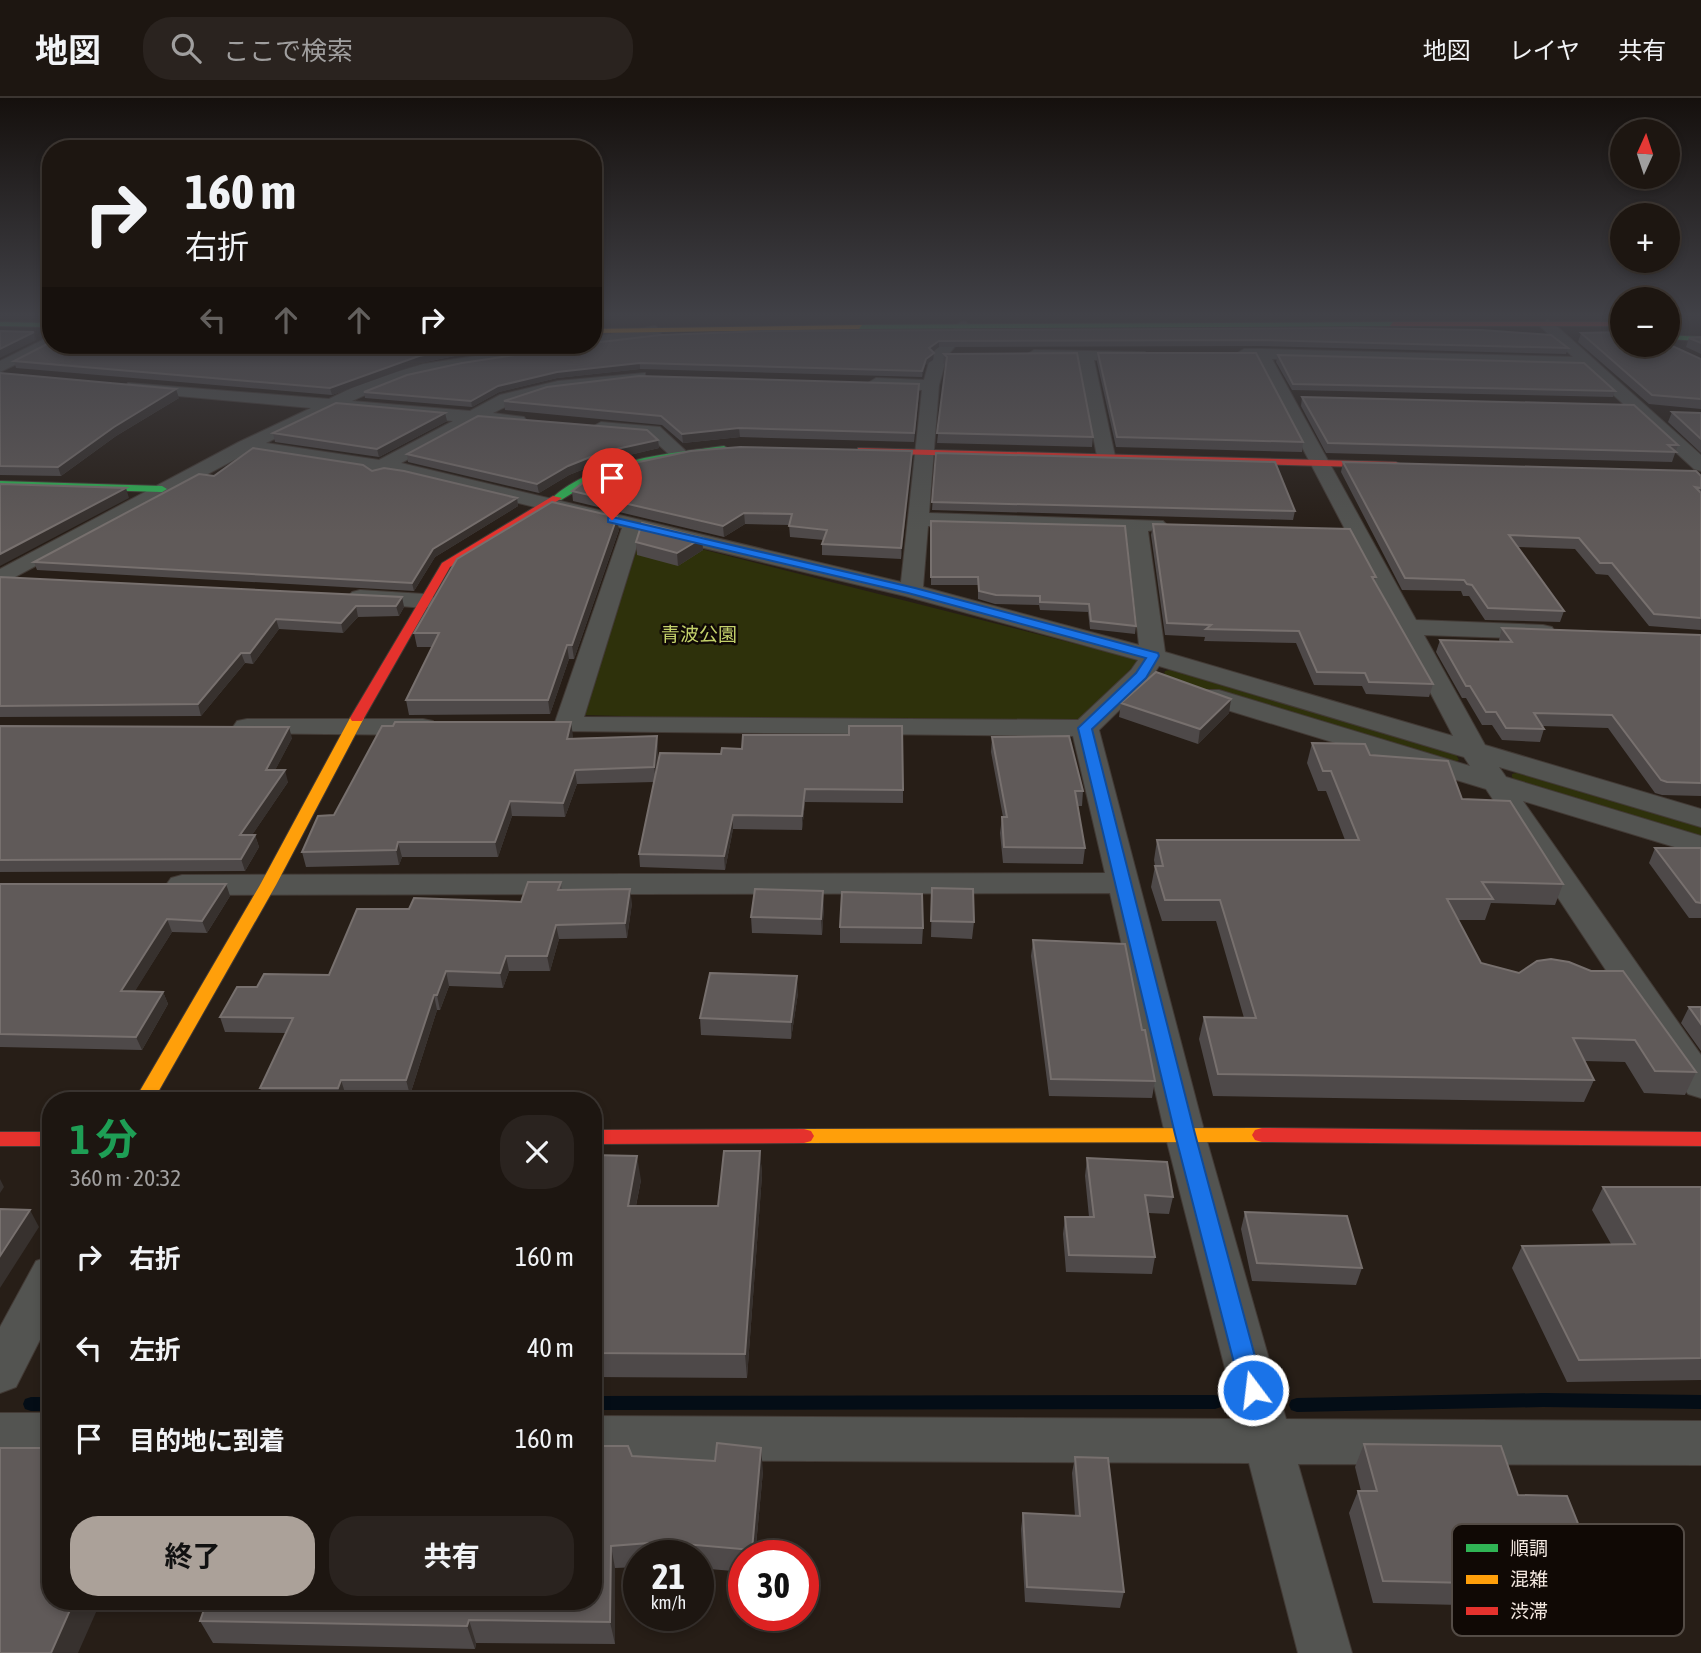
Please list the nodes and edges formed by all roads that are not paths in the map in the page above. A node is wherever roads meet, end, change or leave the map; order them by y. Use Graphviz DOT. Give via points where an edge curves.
graph roads {
  1 [pos="127,387"];
  2 [pos="371,387"];
  3 [pos="556,387"];
  4 [pos="931,387"];
  5 [pos="1092,387"];
  6 [pos="1285,387"];
  7 [pos="1612,387"];
  8 [pos="328,404"];
  9 [pos="1605,405"];
  10 [pos="1637,409"];
  11 [pos="1677,414"];
  12 [pos="472,417"];
  13 [pos="537,422"];
  14 [pos="589,426"];
  15 [pos="246,446"];
  16 [pos="740,447"];
  17 [pos="847,450"];
  18 [pos="924,452"];
  19 [pos="679,453"];
  20 [pos="1106,456"];
  21 [pos="222,458"];
  22 [pos="1320,463"];
  23 [pos="1416,465"];
  24 [pos="381,467"];
  25 [pos="1696,470"];
  26 [pos="358,479"];
  27 [pos="0,484"];
  28 [pos="162,489"];
  29 [pos="550,503"];
  30 [pos="527,517"];
  31 [pos="918,519"];
  32 [pos="1136,524"];
  33 [pos="1177,525"];
  34 [pos="630,533"];
  35 [pos="1,577"];
  36 [pos="43,579"];
  37 [pos="911,590"];
  38 [pos="342,596"];
  39 [pos="424,601"];
  40 [pos="1408,627"];
  41 [pos="1562,632"];
  42 [pos="1147,666"];
  43 [pos="446,726"];
  44 [pos="216,727"];
  45 [pos="352,727"];
  46 [pos="1085,728"];
  47 [pos="1476,754"];
  48 [pos="1497,784"];
  49 [pos="1701,818"];
  50 [pos="1701,846"];
  51 [pos="1122,884"];
  52 [pos="148,885"];
  53 [pos="268,885"];
  54 [pos="1701,1084"];
  55 [pos="148,1092"];
  56 [pos="1185,1134"];
  57 [pos="602,1137"];
  58 [pos="0,1139"];
  59 [pos="42,1139"];
  60 [pos="1701,1139"];
  61 [pos="42,1291"];
  62 [pos="0,1372"];
  63 [pos="0,1435"];
  64 [pos="42,1435"];
  65 [pos="602,1438"];
  66 [pos="1266,1441"];
  67 [pos="1701,1443"];
  68 [pos="1325,1653"];
  1 -- 8 [label="street"];
  2 -- 8 [label="street"];
  3 -- 12 [label="street" via="506,399"];
  4 -- 18 [label="street"];
  5 -- 20 [label="street"];
  6 -- 22 [label="street"];
  7 -- 10 [label="street"];
  8 -- 12 [label="street"];
  8 -- 15 [label="street"];
  9 -- 10 [label="street"];
  10 -- 11 [label="street"];
  10 -- 25 [label="street"];
  12 -- 13 [label="street"];
  12 -- 24 [label="street"];
  14 -- 19 [label="street" via="654,431"];
  15 -- 21 [label="street"];
  15 -- 24 [label="street"];
  16 -- 19 [label="street"];
  17 -- 18 [label="street"];
  18 -- 20 [label="street"];
  18 -- 31 [label="street"];
  19 -- 29 [label="street" via="613,468 579,482"];
  20 -- 22 [label="street"];
  21 -- 26 [label="street"];
  21 -- 28 [label="street"];
  22 -- 23 [label="street"];
  22 -- 40 [label="street" via="1343,531"];
  24 -- 26 [label="street"];
  24 -- 29 [label="street"];
  26 -- 30 [label="street" via="401,485"];
  27 -- 28 [label="street"];
  28 -- 35 [label="street"];
  29 -- 30 [label="street"];
  29 -- 34 [label="street"];
  30 -- 34 [label="street"];
  30 -- 39 [label="street" via="446,565"];
  31 -- 32 [label="street"];
  31 -- 37 [label="street"];
  32 -- 33 [label="street"];
  32 -- 42 [label="street"];
  34 -- 37 [label="street"];
  34 -- 46 [label="street" via="554,725"];
  35 -- 36 [label="street"];
  37 -- 42 [label="street"];
  38 -- 39 [label="street"];
  39 -- 45 [label="street"];
  40 -- 41 [label="street"];
  40 -- 47 [label="street"];
  42 -- 46 [label="street"];
  42 -- 47 [label="street"];
  42 -- 48 [label="street"];
  43 -- 45 [label="street"];
  44 -- 45 [label="street"];
  45 -- 53 [label="street"];
  46 -- 51 [label="street"];
  47 -- 48 [label="street"];
  47 -- 49 [label="street"];
  48 -- 50 [label="street"];
  48 -- 54 [label="street"];
  51 -- 53 [label="street"];
  51 -- 56 [label="street"];
  52 -- 53 [label="street"];
  53 -- 55 [label="street"];
  56 -- 57 [label="street"];
  56 -- 60 [label="street"];
  56 -- 66 [label="street"];
  58 -- 59 [label="street"];
  61 -- 62 [label="street"];
  63 -- 64 [label="street"];
  65 -- 66 [label="street"];
  66 -- 67 [label="street"];
  66 -- 68 [label="street"];
}
